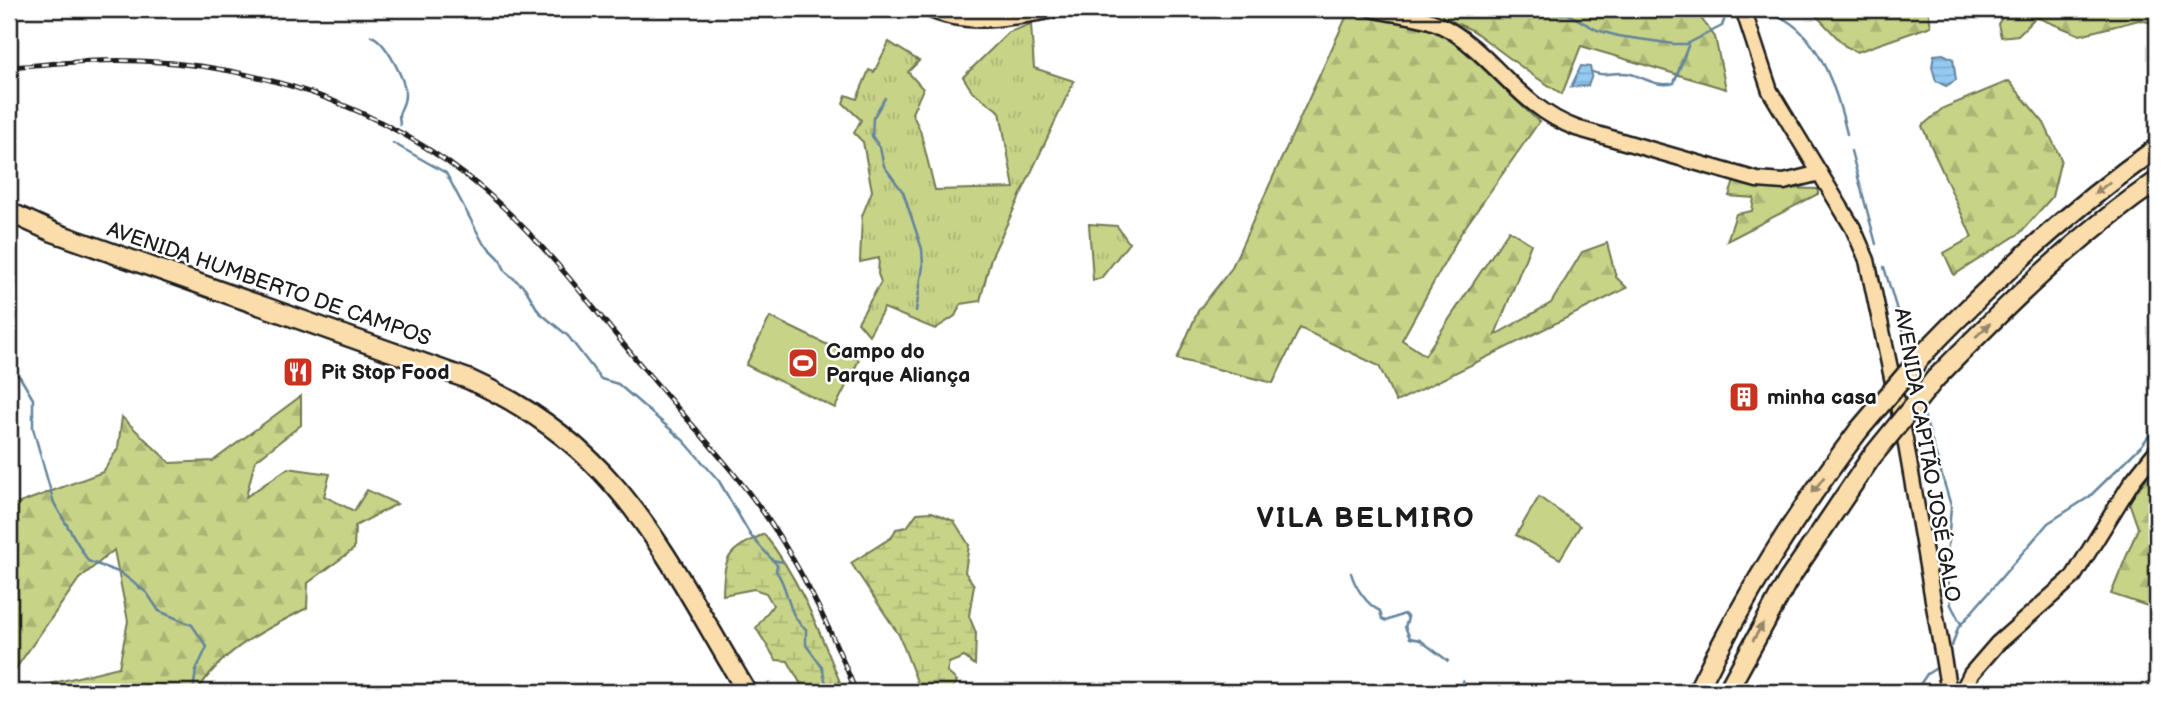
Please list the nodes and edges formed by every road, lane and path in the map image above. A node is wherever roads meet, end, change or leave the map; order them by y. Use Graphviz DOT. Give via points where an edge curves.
graph roads {
  1 [pos="928,9"];
  2 [pos="1059,9"];
  3 [pos="1372,9"];
  4 [pos="1742,9"];
  5 [pos="2157,148"];
  6 [pos="1820,173"];
  7 [pos="2157,181"];
  8 [pos="9,212"];
  9 [pos="9,225"];
  10 [pos="256,307"];
  11 [pos="2157,450"];
  12 [pos="647,535"];
  13 [pos="1971,674"];
  14 [pos="1946,676"];
  15 [pos="736,692"];
  16 [pos="747,692"];
  17 [pos="1697,692"];
  18 [pos="1727,692"];
  19 [pos="1949,692"];
  20 [pos="1962,692"];
  1 -- 2 [label="main road" via="953,19"];
  3 -- 6 [label="main road" via="1438,24 1549,117 1576,128 1757,180 1784,182"];
  4 -- 6 [label="main road, AVENIDA CAPITÃO JOSÉ GALO" via="1770,92"];
  5 -- 17 [label="highway, one-way, bridge" via="2057,224 1974,301 1859,430 1774,548"];
  6 -- 14 [label="main road, AVENIDA CAPITÃO JOSÉ GALO" via="1853,228 1871,274"];
  18 -- 7 [label="highway, one-way, bridge" via="1787,582 1870,459 1935,379 2057,261"];
  8 -- 10 [label="highway, AVENIDA HUMBERTO DE CAMPOS"];
  9 -- 10 [label="highway, AVENIDA HUMBERTO DE CAMPOS"];
  10 -- 12 [label="highway, AVENIDA HUMBERTO DE CAMPOS" via="477,392 526,418 587,465"];
  11 -- 13 [label="main road" via="2073,577 2017,624"];
  12 -- 15 [label="highway, AVENIDA HUMBERTO DE CAMPOS"];
  12 -- 16 [label="highway, AVENIDA HUMBERTO DE CAMPOS"];
  13 -- 14 [label="main road"];
  13 -- 20 [label="main road"];
  14 -- 19 [label="main road, AVENIDA CAPITÃO JOSÉ GALO"];
}
